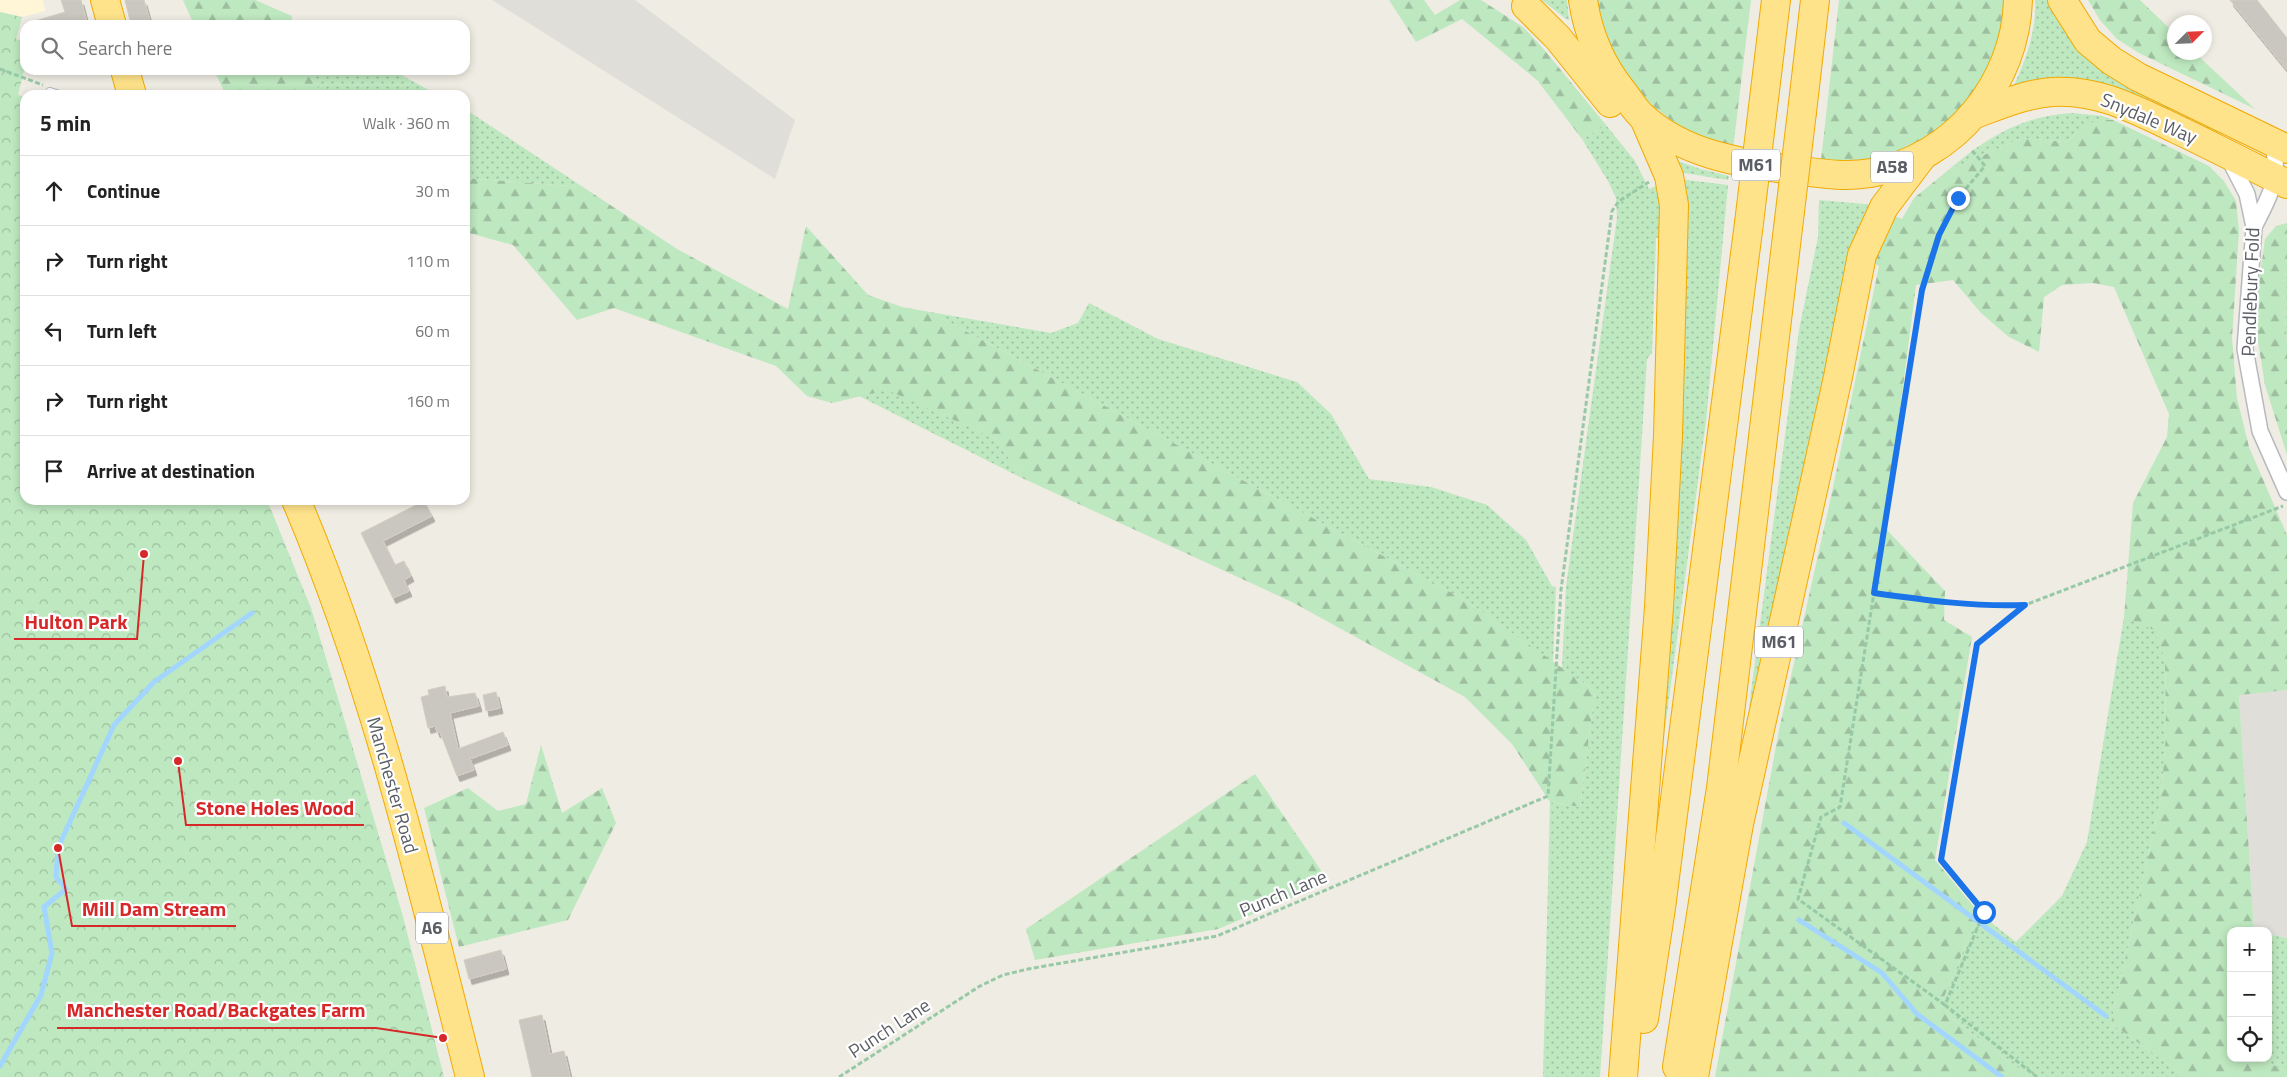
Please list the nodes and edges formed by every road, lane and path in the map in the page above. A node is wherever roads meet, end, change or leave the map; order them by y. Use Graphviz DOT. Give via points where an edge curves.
graph roads {
  1 [pos="105,0"];
  2 [pos="1583,0"];
  3 [pos="1776,0"];
  4 [pos="1815,0"];
  5 [pos="2018,0"];
  6 [pos="2062,0"];
  7 [pos="1522,3"];
  8 [pos="111,20"];
  9 [pos="1601,60"];
  10 [pos="0,69"];
  11 [pos="126,75"];
  12 [pos="47,90"];
  13 [pos="131,90"];
  14 [pos="1975,114"];
  15 [pos="1644,118"];
  16 [pos="2280,146"];
  17 [pos="1971,149"];
  18 [pos="2225,151"];
  19 [pos="1924,154"];
  20 [pos="2281,181"];
  21 [pos="1649,182"];
  22 [pos="2254,227"];
  23 [pos="1672,229"];
  24 [pos="2287,492"];
  25 [pos="298,505"];
  26 [pos="2287,505"];
  27 [pos="1874,593"];
  28 [pos="2025,605"];
  29 [pos="1945,1005"];
  30 [pos="470,1077"];
  31 [pos="840,1077"];
  32 [pos="1623,1077"];
  33 [pos="1636,1077"];
  34 [pos="1676,1077"];
  35 [pos="1694,1077"];
  36 [pos="2037,1077"];
  1 -- 8 [label="highway"];
  2 -- 9 [label="highway, A58"];
  3 -- 33 [label="highway, M61, bridge" via="1662,898"];
  4 -- 34 [label="highway, M61, bridge" via="1721,788"];
  5 -- 14 [label="highway, A58" via="2008,59"];
  6 -- 16 [label="highway, Snydale Way" via="2088,41 2112,62"];
  7 -- 9 [label="highway, A58"];
  7 -- 23 [label="highway" via="1558,38 1644,147 1660,178"];
  9 -- 15 [label="highway, A58"];
  10 -- 12 [label="path" via="41,82"];
  11 -- 13 [label="highway"];
  14 -- 18 [label="highway, Snydale Way / A58" via="2034,94 2088,93 2122,103"];
  14 -- 19 [label="highway, A58"];
  15 -- 19 [label="highway, A58" via="1674,139 1707,154 1740,163 1838,175 1871,173"];
  15 -- 23 [label="highway" via="1669,176 1673,192"];
  16 -- 20 [label="street" via="2277,164"];
  17 -- 27 [label="path" via="1985,166 1958,198 1939,235 1922,290"];
  18 -- 20 [label="highway, Snydale Way / A58"];
  18 -- 22 [label="street, Pendlebury Fold" via="2243,185"];
  19 -- 35 [label="highway, M61" via="1882,212 1862,255 1739,824"];
  20 -- 22 [label="street"];
  21 -- 31 [label="path, Punch Lane" via="1619,201 1612,211 1561,590 1548,796 1217,936 1003,975 980,986"];
  22 -- 24 [label="street, Pendlebury Fold" via="2245,349 2260,431"];
  23 -- 32 [label="highway" via="1668,436 1660,588"];
  25 -- 30 [label="highway, Manchester Road / A6" via="356,659 387,762"];
  26 -- 28 [label="path"];
  27 -- 28 [label="path" via="1993,607"];
  27 -- 29 [label="path" via="1840,807 1821,818 1798,899"];
  28 -- 29 [label="path" via="1977,644 1941,860 1984,912"];
  29 -- 36 [label="path"];
}
